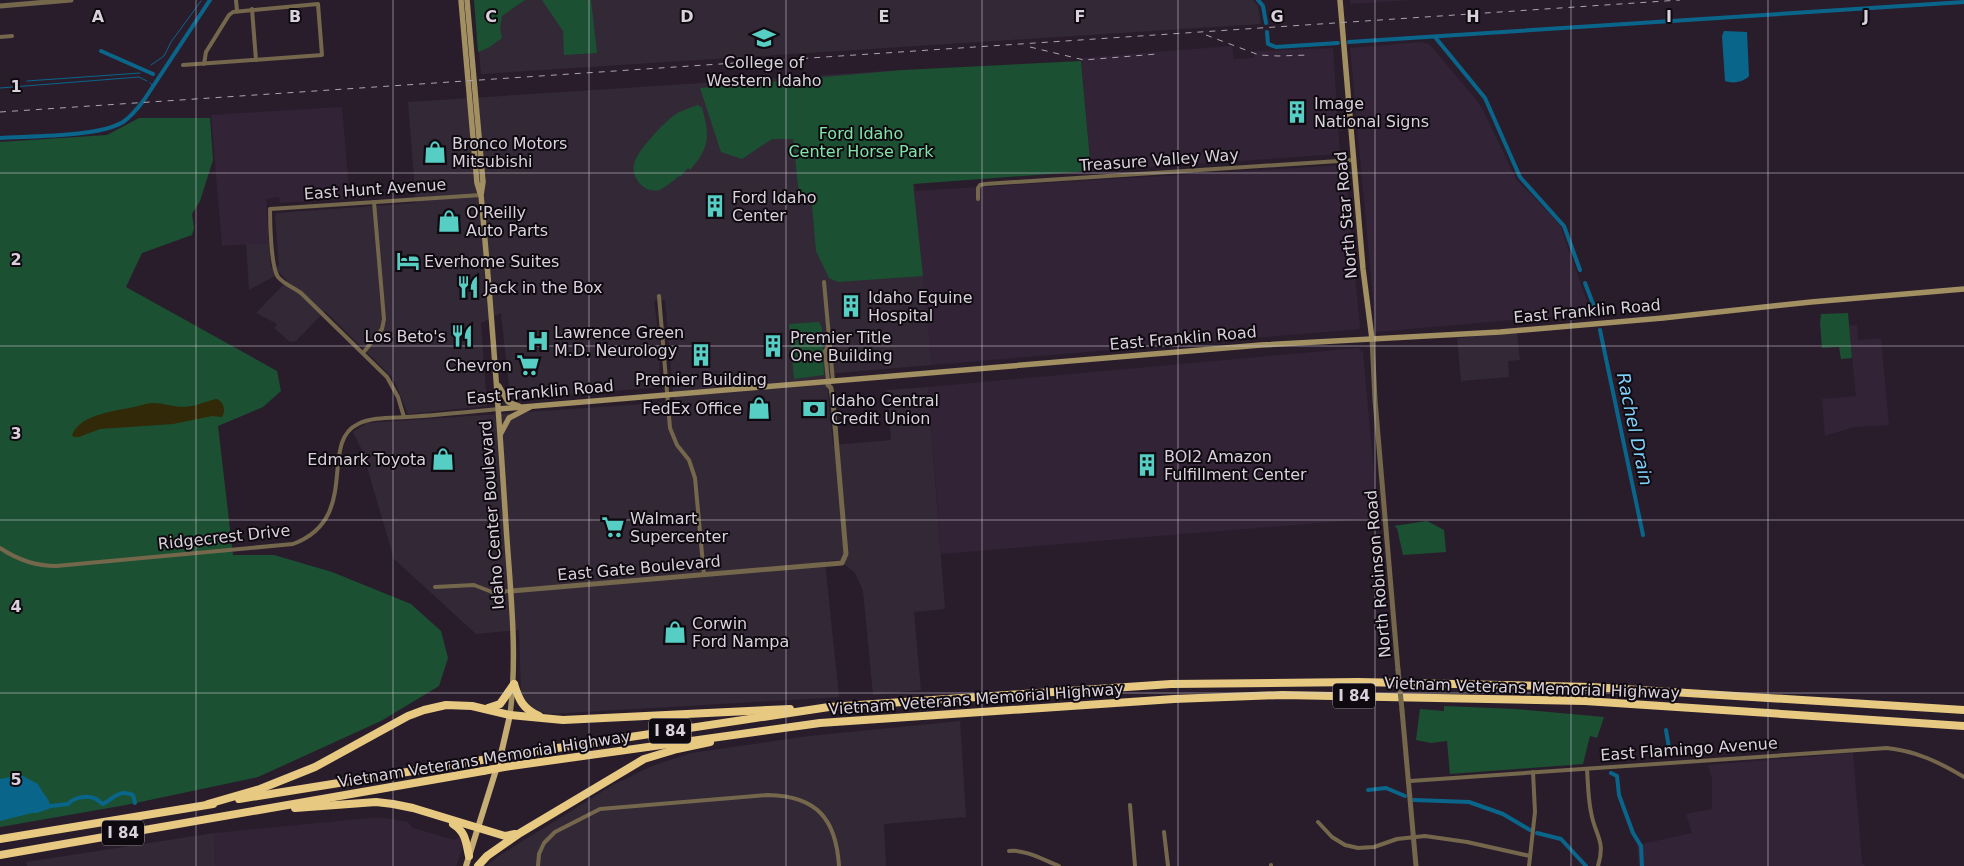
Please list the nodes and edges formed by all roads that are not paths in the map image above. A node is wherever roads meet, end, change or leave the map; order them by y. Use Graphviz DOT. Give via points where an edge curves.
graph roads {
  1 [pos="71,0"];
  2 [pos="236,0"];
  3 [pos="461,0"];
  4 [pos="467,0"];
  5 [pos="1340,0"];
  6 [pos="0,6"];
  7 [pos="252,10"];
  8 [pos="237,11"];
  9 [pos="12,36"];
  10 [pos="0,37"];
  11 [pos="256,60"];
  12 [pos="204,64"];
  13 [pos="183,65"];
  14 [pos="1354,160"];
  15 [pos="481,195"];
  16 [pos="978,199"];
  17 [pos="374,202"];
  18 [pos="824,282"];
  19 [pos="1964,289"];
  20 [pos="659,296"];
  21 [pos="1372,338"];
  22 [pos="362,352"];
  23 [pos="496,380"];
  24 [pos="831,381"];
  25 [pos="666,394"];
  26 [pos="531,406"];
  27 [pos="521,407"];
  28 [pos="499,409"];
  29 [pos="404,417"];
  30 [pos="501,433"];
  31 [pos="0,548"];
  32 [pos="704,575"];
  33 [pos="435,587"];
  34 [pos="511,591"];
  35 [pos="514,684"];
  36 [pos="829,707"];
  37 [pos="484,708"];
  38 [pos="1964,710"];
  39 [pos="510,715"];
  40 [pos="545,719"];
  41 [pos="1964,726"];
  42 [pos="746,733"];
  43 [pos="1587,769"];
  44 [pos="1533,772"];
  45 [pos="1964,777"];
  46 [pos="1410,781"];
  47 [pos="208,804"];
  48 [pos="1130,805"];
  49 [pos="247,812"];
  50 [pos="445,819"];
  51 [pos="1318,822"];
  52 [pos="478,829"];
  53 [pos="1164,832"];
  54 [pos="520,833"];
  55 [pos="1414,837"];
  56 [pos="0,838"];
  57 [pos="1009,851"];
  58 [pos="0,855"];
  59 [pos="469,856"];
  60 [pos="1530,856"];
  61 [pos="538,865"];
  62 [pos="466,866"];
  63 [pos="478,866"];
  64 [pos="839,866"];
  65 [pos="1059,866"];
  66 [pos="1135,866"];
  67 [pos="1168,866"];
  68 [pos="1416,866"];
  69 [pos="1529,866"];
  70 [pos="1598,866"];
  1 -- 6 [label="street"];
  2 -- 8 [label="street"];
  3 -- 15 [label="main road, Idaho Center Boulevard" via="477,183"];
  4 -- 15 [label="main road, Idaho Center Boulevard" via="482,173"];
  5 -- 14 [label="main road, North Star Road"];
  7 -- 8 [label="street"];
  7 -- 11 [label="street"];
  7 -- 11 [label="street" via="285,4 318,4 322,55"];
  8 -- 12 [label="street" via="229,15 206,52"];
  9 -- 10 [label="street"];
  11 -- 12 [label="street"];
  12 -- 13 [label="street"];
  14 -- 16 [label="street, Treasure Valley Way" via="986,184 978,188"];
  14 -- 21 [label="main road, North Star Road"];
  15 -- 17 [label="street, East Hunt Avenue"];
  15 -- 23 [label="main road, Idaho Center Boulevard"];
  17 -- 22 [label="street" via="384,319 378,336"];
  17 -- 22 [label="street, East Hunt Avenue" via="270,209 277,275 301,293"];
  18 -- 24 [label="street" via="829,346 825,351"];
  19 -- 21 [label="main road, East Franklin Road" via="1500,332"];
  20 -- 25 [label="street"];
  21 -- 24 [label="main road, East Franklin Road"];
  21 -- 46 [label="street, North Robinson Road, bridge"];
  22 -- 29 [label="street" via="393,386"];
  23 -- 27 [label="main road" via="508,402"];
  23 -- 28 [label="main road, Idaho Center Boulevard"];
  24 -- 25 [label="main road, East Franklin Road"];
  24 -- 32 [label="street, East Gate Boulevard" via="828,385 831,388 846,554 844,561"];
  25 -- 26 [label="main road, East Franklin Road"];
  25 -- 32 [label="street" via="671,432 689,460 695,478"];
  26 -- 27 [label="main road, East Franklin Road"];
  26 -- 30 [label="main road" via="509,418"];
  27 -- 28 [label="main road, East Franklin Road"];
  28 -- 29 [label="street, East Franklin Road"];
  28 -- 30 [label="main road, Idaho Center Boulevard"];
  29 -- 31 [label="street, Ridgecrest Drive" via="369,420 351,429 341,446 331,511 317,530 293,544 56,566 28,562"];
  30 -- 34 [label="main road, Idaho Center Boulevard"];
  32 -- 34 [label="street, East Gate Boulevard"];
  33 -- 34 [label="street, East Gate Boulevard" via="474,585 492,592"];
  34 -- 35 [label="main road, Idaho Center Boulevard"];
  35 -- 37 [label="highway" via="500,704"];
  35 -- 39 [label="main road, Idaho Center Boulevard"];
  35 -- 40 [label="highway" via="524,707"];
  36 -- 38 [label="highway, Vietnam Veterans Memorial Highway / I 84" via="1171,684 1358,682 1591,687"];
  36 -- 40 [label="highway"];
  36 -- 47 [label="highway, Vietnam Veterans Memorial Highway / I 84, bridge"];
  37 -- 39 [label="highway"];
  37 -- 47 [label="highway" via="446,705 424,710 315,767 260,789"];
  39 -- 40 [label="highway"];
  39 -- 52 [label="main road" via="502,754"];
  41 -- 42 [label="highway, Vietnam Veterans Memorial Highway / I 84" via="1585,701 1282,696 1174,698 820,723"];
  42 -- 49 [label="highway, Vietnam Veterans Memorial Highway / I 84, bridge" via="504,767"];
  42 -- 54 [label="highway" via="644,760"];
  43 -- 44 [label="street, East Flamingo Avenue"];
  43 -- 45 [label="street, East Flamingo Avenue" via="1887,748 1917,753"];
  43 -- 70 [label="street" via="1590,811 1602,853"];
  44 -- 46 [label="street, East Flamingo Avenue"];
  44 -- 60 [label="street" via="1535,812"];
  46 -- 55 [label="street, North Robinson Road"];
  47 -- 56 [label="highway, Vietnam Veterans Memorial Highway / I 84"];
  48 -- 66 [label="street"];
  49 -- 50 [label="highway" via="376,802 413,808"];
  49 -- 58 [label="highway, Vietnam Veterans Memorial Highway / I 84"];
  50 -- 52 [label="highway"];
  50 -- 59 [label="highway" via="464,833"];
  51 -- 55 [label="street" via="1332,838 1358,848"];
  52 -- 54 [label="highway" via="505,836"];
  52 -- 59 [label="main road"];
  53 -- 67 [label="street"];
  54 -- 63 [label="highway"];
  55 -- 60 [label="street" via="1467,842"];
  55 -- 68 [label="street, North Robinson Road"];
  57 -- 65 [label="street" via="1031,854"];
  59 -- 62 [label="main road"];
  60 -- 69 [label="street"];
  61 -- 64 [label="street" via="544,843 554,832 600,809 780,795 807,803 822,814 829,823 838,848"];
}
